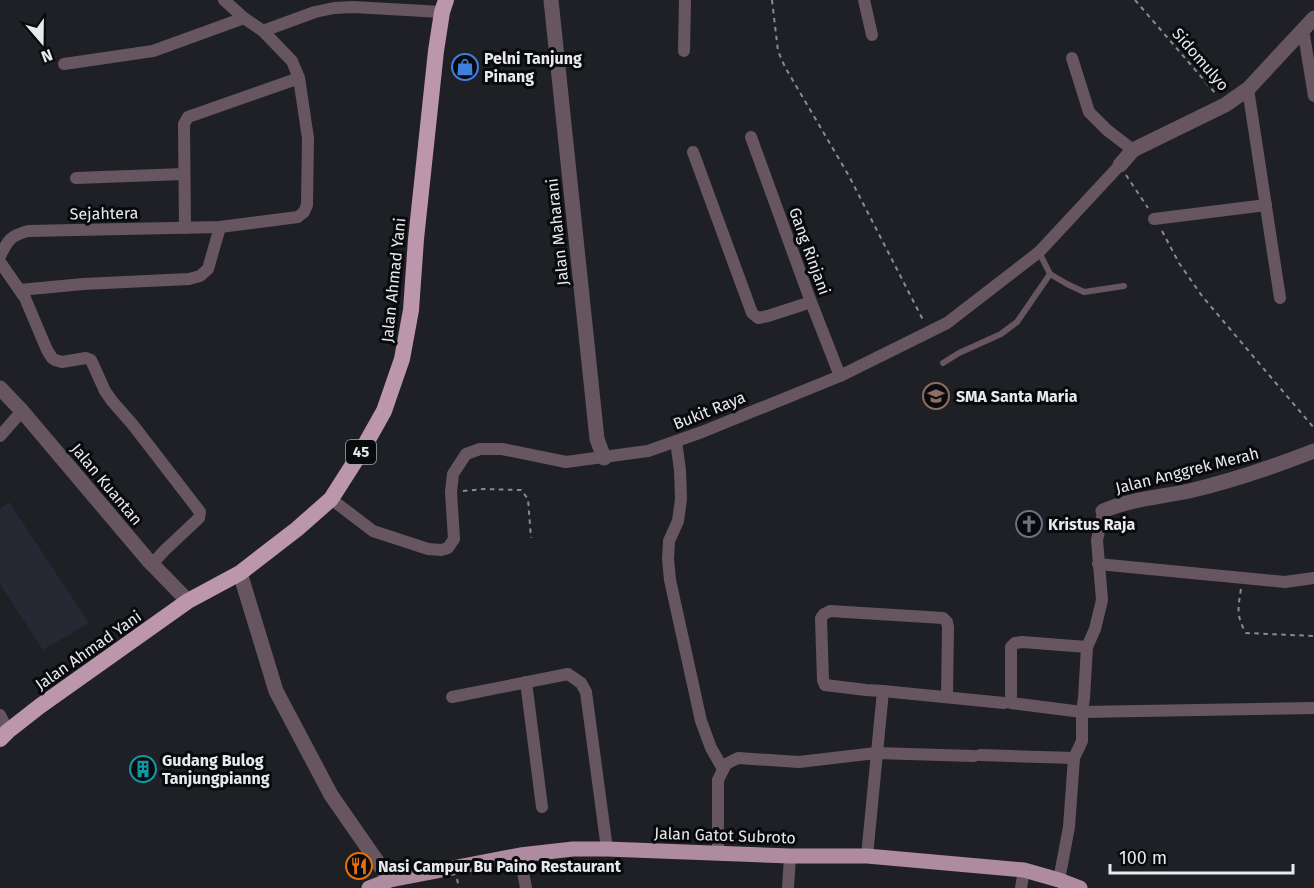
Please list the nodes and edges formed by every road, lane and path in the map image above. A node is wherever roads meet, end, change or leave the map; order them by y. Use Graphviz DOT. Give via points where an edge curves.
graph roads {
  1 [pos="224,0"];
  2 [pos="551,0"];
  3 [pos="685,0"];
  4 [pos="772,0"];
  5 [pos="864,0"];
  6 [pos="1135,0"];
  7 [pos="444,6"];
  8 [pos="244,18"];
  9 [pos="1308,24"];
  10 [pos="263,31"];
  11 [pos="872,35"];
  12 [pos="684,51"];
  13 [pos="1072,58"];
  14 [pos="64,64"];
  15 [pos="299,78"];
  16 [pos="1248,89"];
  17 [pos="1314,96"];
  18 [pos="1225,105"];
  19 [pos="751,137"];
  20 [pos="1133,150"];
  21 [pos="693,152"];
  22 [pos="1120,165"];
  23 [pos="184,174"];
  24 [pos="76,178"];
  25 [pos="1266,205"];
  26 [pos="1155,219"];
  27 [pos="185,228"];
  28 [pos="220,228"];
  29 [pos="1039,252"];
  30 [pos="0,256"];
  31 [pos="0,262"];
  32 [pos="1050,274"];
  33 [pos="1125,286"];
  34 [pos="20,290"];
  35 [pos="1280,297"];
  36 [pos="811,302"];
  37 [pos="929,332"];
  38 [pos="943,363"];
  39 [pos="840,376"];
  40 [pos="0,388"];
  41 [pos="22,411"];
  42 [pos="1314,428"];
  43 [pos="0,436"];
  44 [pos="676,441"];
  45 [pos="1314,451"];
  46 [pos="604,458"];
  47 [pos="451,492"];
  48 [pos="331,499"];
  49 [pos="1103,514"];
  50 [pos="531,538"];
  51 [pos="152,564"];
  52 [pos="1098,564"];
  53 [pos="240,573"];
  54 [pos="1242,578"];
  55 [pos="1314,578"];
  56 [pos="188,601"];
  57 [pos="1314,636"];
  58 [pos="1087,647"];
  59 [pos="526,682"];
  60 [pos="883,691"];
  61 [pos="947,696"];
  62 [pos="452,697"];
  63 [pos="1009,700"];
  64 [pos="1314,708"];
  65 [pos="1082,711"];
  66 [pos="0,715"];
  67 [pos="4,735"];
  68 [pos="876,753"];
  69 [pos="1074,758"];
  70 [pos="723,769"];
  71 [pos="542,807"];
  72 [pos="607,849"];
  73 [pos="718,853"];
  74 [pos="520,855"];
  75 [pos="790,856"];
  76 [pos="867,856"];
  77 [pos="1024,870"];
  78 [pos="390,880"];
  79 [pos="1059,880"];
  80 [pos="369,888"];
  81 [pos="526,888"];
  82 [pos="788,888"];
  83 [pos="1021,888"];
  84 [pos="1080,888"];
  1 -- 8 [label="street"];
  2 -- 46 [label="street, Jalan Maharani" via="597,439"];
  3 -- 12 [label="street"];
  4 -- 37 [label="path" via="778,51 785,67 849,176"];
  5 -- 11 [label="street"];
  6 -- 18 [label="path, Sidomulyo"];
  7 -- 10 [label="street" via="334,8"];
  7 -- 48 [label="highway, Jalan Ahmad Yani / 45" via="436,51 411,310 402,359 384,411"];
  8 -- 10 [label="street"];
  8 -- 14 [label="street" via="153,51"];
  9 -- 16 [label="street"];
  9 -- 17 [label="street"];
  10 -- 15 [label="street" via="292,60"];
  13 -- 20 [label="street" via="1089,112"];
  15 -- 23 [label="street" via="188,117 184,124"];
  15 -- 28 [label="street, Sejahtera" via="308,138 304,212 298,217"];
  16 -- 18 [label="street"];
  16 -- 25 [label="street"];
  18 -- 20 [label="street"];
  19 -- 36 [label="street, Gang Rinjani"];
  20 -- 22 [label="street"];
  21 -- 36 [label="street" via="752,313 758,318"];
  22 -- 26 [label="path"];
  22 -- 29 [label="street, Bukit Raya"];
  23 -- 24 [label="street"];
  23 -- 27 [label="street"];
  25 -- 26 [label="street"];
  25 -- 35 [label="street"];
  26 -- 42 [label="path" via="1202,296"];
  27 -- 28 [label="street, Sejahtera"];
  27 -- 30 [label="street, Sejahtera" via="28,231 11,237"];
  28 -- 34 [label="street" via="208,269 200,276"];
  29 -- 32 [label="lane"];
  29 -- 37 [label="street, Bukit Raya" via="947,323"];
  31 -- 34 [label="street"];
  32 -- 33 [label="lane" via="1084,292"];
  32 -- 38 [label="lane" via="1017,322"];
  34 -- 51 [label="street" via="52,358 62,362 91,360 112,401 200,512 199,518"];
  36 -- 39 [label="street, Gang Rinjani"];
  37 -- 39 [label="street, Bukit Raya"];
  39 -- 44 [label="street, Bukit Raya"];
  40 -- 41 [label="street, Jalan Kuantan"];
  41 -- 43 [label="street"];
  41 -- 51 [label="street, Jalan Kuantan"];
  44 -- 46 [label="street, Bukit Raya" via="648,452"];
  44 -- 70 [label="street" via="681,499 678,521 669,541 670,580 701,721"];
  45 -- 49 [label="street, Jalan Anggrek Merah" via="1190,491 1117,505"];
  46 -- 47 [label="street, Bukit Raya" via="566,462 502,449 480,449 465,454 453,474"];
  47 -- 48 [label="street, Bukit Raya" via="454,539 441,550 373,531"];
  47 -- 50 [label="path" via="521,490 528,499"];
  48 -- 53 [label="highway, Jalan Ahmad Yani / 45"];
  49 -- 52 [label="street" via="1097,540"];
  51 -- 56 [label="street, Jalan Kuantan"];
  52 -- 54 [label="street"];
  52 -- 58 [label="street" via="1102,600"];
  53 -- 56 [label="highway, Jalan Ahmad Yani / 45"];
  53 -- 78 [label="street" via="276,691 331,795"];
  54 -- 55 [label="street" via="1285,582"];
  54 -- 57 [label="path" via="1238,613 1246,633"];
  56 -- 67 [label="highway, Jalan Ahmad Yani / 45"];
  58 -- 63 [label="street" via="1015,643 1011,647"];
  58 -- 65 [label="street"];
  59 -- 62 [label="street"];
  59 -- 71 [label="street"];
  59 -- 72 [label="street" via="568,674 581,683 586,693"];
  60 -- 61 [label="street"];
  60 -- 61 [label="street" via="825,685 821,618 824,614 830,611 943,618 948,627"];
  60 -- 68 [label="street"];
  61 -- 63 [label="street"];
  63 -- 65 [label="street"];
  64 -- 65 [label="street"];
  65 -- 69 [label="street" via="1082,741"];
  66 -- 67 [label="street"];
  68 -- 69 [label="street"];
  68 -- 70 [label="street" via="799,762 738,758"];
  68 -- 76 [label="street"];
  69 -- 79 [label="street" via="1069,827"];
  70 -- 73 [label="street" via="718,780"];
  72 -- 73 [label="main road, Jalan Gatot Subroto"];
  72 -- 74 [label="main road, Jalan Gatot Subroto"];
  73 -- 75 [label="main road, Jalan Gatot Subroto"];
  74 -- 78 [label="main road, Jalan Gatot Subroto"];
  74 -- 81 [label="street"];
  75 -- 76 [label="main road, Jalan Gatot Subroto"];
  75 -- 82 [label="street"];
  76 -- 77 [label="main road, Jalan Gatot Subroto"];
  77 -- 79 [label="main road, Jalan Gatot Subroto"];
  77 -- 83 [label="street"];
  78 -- 80 [label="main road, Jalan Gatot Subroto"];
  79 -- 84 [label="main road, Jalan Gatot Subroto"];
}
